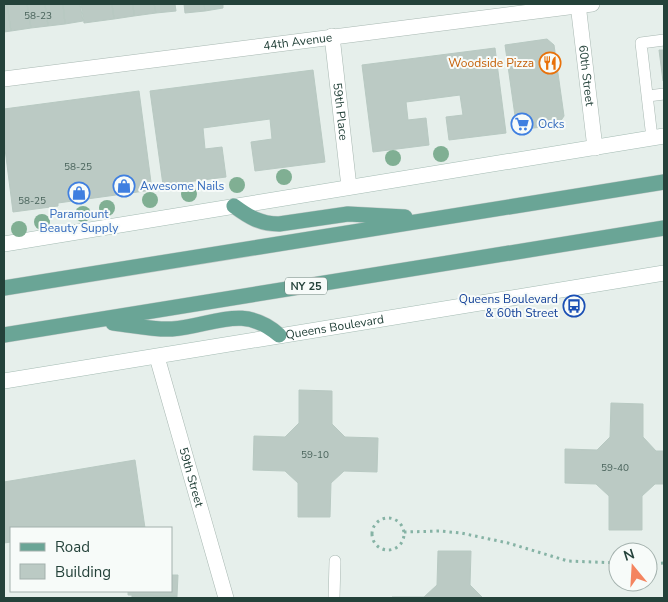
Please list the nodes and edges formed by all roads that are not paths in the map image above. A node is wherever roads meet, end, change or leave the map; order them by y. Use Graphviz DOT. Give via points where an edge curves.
graph roads {
  1 [pos="583,4"];
  2 [pos="332,36"];
  3 [pos="664,40"];
  4 [pos="4,79"];
  5 [pos="664,94"];
  6 [pos="648,96"];
  7 [pos="658,137"];
  8 [pos="594,148"];
  9 [pos="664,182"];
  10 [pos="349,187"];
  11 [pos="234,206"];
  12 [pos="434,219"];
  13 [pos="664,228"];
  14 [pos="4,244"];
  15 [pos="664,273"];
  16 [pos="4,288"];
  17 [pos="92,321"];
  18 [pos="4,335"];
  19 [pos="279,336"];
  20 [pos="156,357"];
  21 [pos="4,381"];
  22 [pos="335,561"];
  23 [pos="226,598"];
  24 [pos="334,598"];
  1 -- 2 [label="street, 44th Avenue"];
  1 -- 8 [label="street, 60th Street"];
  2 -- 4 [label="street, 44th Avenue"];
  2 -- 10 [label="street, 59th Place"];
  3 -- 6 [label="lane" via="641,43"];
  5 -- 6 [label="lane"];
  6 -- 7 [label="lane"];
  7 -- 8 [label="street"];
  8 -- 10 [label="street"];
  9 -- 12 [label="main road"];
  10 -- 11 [label="street"];
  11 -- 12 [label="main road" via="253,219 270,224 348,214"];
  11 -- 14 [label="street"];
  12 -- 16 [label="main road"];
  13 -- 17 [label="main road, NY 25"];
  15 -- 19 [label="street, Queens Boulevard"];
  17 -- 18 [label="main road, NY 25"];
  17 -- 19 [label="main road" via="171,329 245,318 261,323"];
  19 -- 20 [label="street, Queens Boulevard"];
  20 -- 21 [label="street, Queens Boulevard"];
  20 -- 23 [label="street, 59th Street"];
  22 -- 24 [label="lane"];
}
